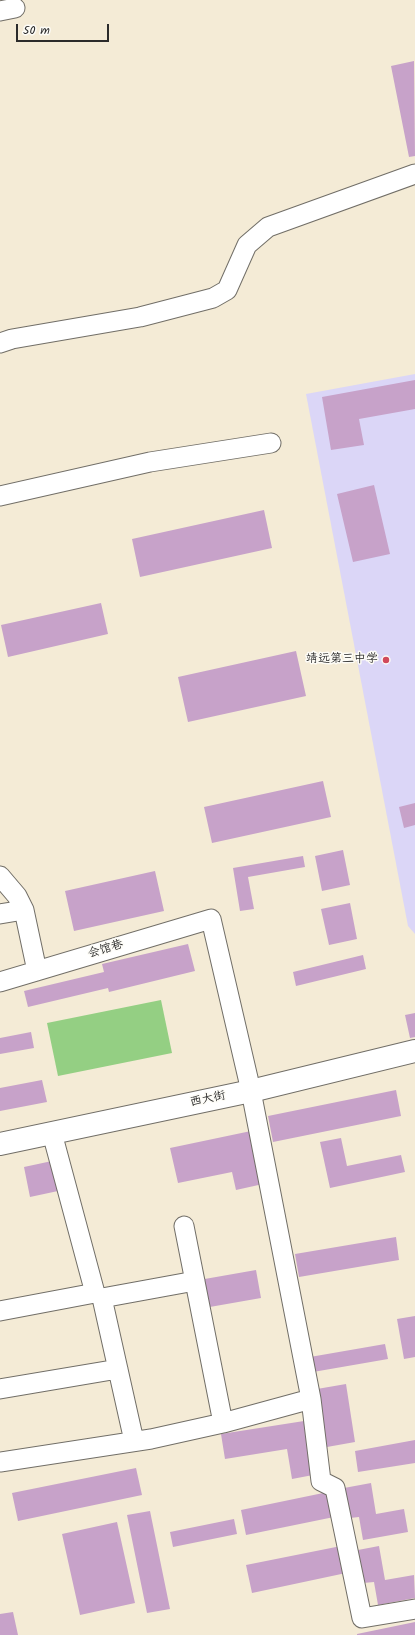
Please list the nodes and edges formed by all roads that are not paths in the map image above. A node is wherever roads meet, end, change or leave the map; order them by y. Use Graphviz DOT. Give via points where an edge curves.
graph roads {
  1 [pos="415,174"];
  2 [pos="0,344"];
  3 [pos="271,443"];
  4 [pos="0,496"];
  5 [pos="0,876"];
  6 [pos="24,910"];
  7 [pos="0,914"];
  8 [pos="37,971"];
  9 [pos="0,982"];
  10 [pos="415,1051"];
  11 [pos="251,1091"];
  12 [pos="52,1133"];
  13 [pos="0,1144"];
  14 [pos="184,1226"];
  15 [pos="195,1281"];
  16 [pos="0,1311"];
  17 [pos="118,1369"];
  18 [pos="0,1389"];
  19 [pos="311,1399"];
  20 [pos="224,1423"];
  21 [pos="134,1441"];
  22 [pos="0,1462"];
  23 [pos="415,1609"];
  1 -- 2 [label="street" via="268,227 247,245 227,290 213,298 140,317 12,339"];
  3 -- 4 [label="street" via="150,462"];
  5 -- 6 [label="street" via="18,896"];
  6 -- 7 [label="street"];
  6 -- 8 [label="street"];
  8 -- 9 [label="street, 会馆巷"];
  8 -- 11 [label="street, 会馆巷" via="211,919"];
  10 -- 11 [label="main road, 西大街"];
  11 -- 12 [label="main road, 西大街"];
  11 -- 19 [label="street"];
  12 -- 13 [label="main road, 西大街"];
  12 -- 16 [label="street" via="95,1293"];
  14 -- 15 [label="street"];
  15 -- 17 [label="street" via="102,1298"];
  15 -- 20 [label="street"];
  17 -- 18 [label="street"];
  17 -- 21 [label="street"];
  19 -- 20 [label="street"];
  19 -- 23 [label="street" via="322,1481 335,1488 362,1618"];
  20 -- 21 [label="street"];
  21 -- 22 [label="street"];
}
